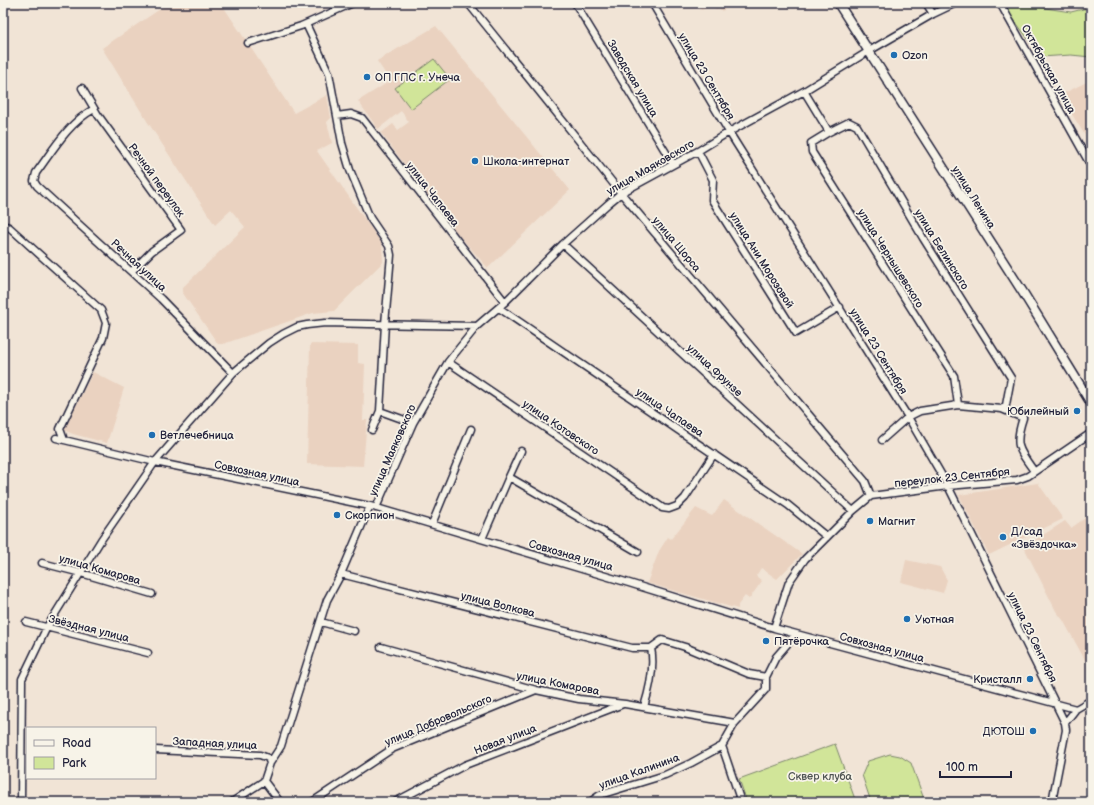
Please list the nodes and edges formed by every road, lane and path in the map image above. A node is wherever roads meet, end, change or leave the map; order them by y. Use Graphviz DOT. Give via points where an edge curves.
graph roads {
  1 [pos="353,3"];
  2 [pos="468,3"];
  3 [pos="575,3"];
  4 [pos="652,3"];
  5 [pos="838,3"];
  6 [pos="926,3"];
  7 [pos="956,3"];
  8 [pos="1000,3"];
  9 [pos="933,14"];
  10 [pos="306,24"];
  11 [pos="248,43"];
  12 [pos="869,51"];
  13 [pos="82,88"];
  14 [pos="804,91"];
  15 [pos="94,109"];
  16 [pos="336,116"];
  17 [pos="729,132"];
  18 [pos="829,132"];
  19 [pos="698,151"];
  20 [pos="673,164"];
  21 [pos="1091,166"];
  22 [pos="621,194"];
  23 [pos="3,225"];
  24 [pos="563,244"];
  25 [pos="132,271"];
  26 [pos="505,302"];
  27 [pos="840,307"];
  28 [pos="498,308"];
  29 [pos="384,324"];
  30 [pos="477,326"];
  31 [pos="448,362"];
  32 [pos="233,373"];
  33 [pos="1091,403"];
  34 [pos="958,405"];
  35 [pos="1002,409"];
  36 [pos="380,411"];
  37 [pos="908,417"];
  38 [pos="413,423"];
  39 [pos="471,428"];
  40 [pos="372,430"];
  41 [pos="1091,433"];
  42 [pos="56,438"];
  43 [pos="64,440"];
  44 [pos="882,440"];
  45 [pos="521,451"];
  46 [pos="714,454"];
  47 [pos="155,462"];
  48 [pos="1034,472"];
  49 [pos="509,478"];
  50 [pos="948,486"];
  51 [pos="871,496"];
  52 [pos="370,506"];
  53 [pos="376,508"];
  54 [pos="853,511"];
  55 [pos="432,524"];
  56 [pos="827,537"];
  57 [pos="482,539"];
  58 [pos="638,552"];
  59 [pos="42,563"];
  60 [pos="81,573"];
  61 [pos="341,574"];
  62 [pos="152,594"];
  63 [pos="26,622"];
  64 [pos="321,622"];
  65 [pos="47,627"];
  66 [pos="774,628"];
  67 [pos="354,631"];
  68 [pos="796,634"];
  69 [pos="380,647"];
  70 [pos="651,648"];
  71 [pos="148,653"];
  72 [pos="766,677"];
  73 [pos="536,690"];
  74 [pos="1091,700"];
  75 [pos="625,704"];
  76 [pos="1056,704"];
  77 [pos="644,707"];
  78 [pos="1076,709"];
  79 [pos="735,723"];
  80 [pos="1065,723"];
  81 [pos="722,746"];
  82 [pos="156,750"];
  83 [pos="270,763"];
  84 [pos="264,781"];
  85 [pos="21,802"];
  86 [pos="232,802"];
  87 [pos="280,802"];
  88 [pos="312,802"];
  89 [pos="395,802"];
  90 [pos="590,802"];
  91 [pos="741,802"];
  92 [pos="1052,802"];
  1 -- 10 [label="street"];
  2 -- 22 [label="street, улица Щорса"];
  3 -- 20 [label="street, Заводская улица"];
  4 -- 17 [label="street, улица 23 Сентября"];
  5 -- 12 [label="main road, улица Ленина"];
  6 -- 9 [label="street"];
  7 -- 9 [label="street, улица Маяковского"];
  8 -- 21 [label="street, Октябрьская улица"];
  9 -- 12 [label="street, улица Маяковского"];
  10 -- 11 [label="street"];
  10 -- 16 [label="street" via="329,73"];
  12 -- 14 [label="street, улица Маяковского"];
  12 -- 33 [label="main road, улица Ленина"];
  13 -- 15 [label="street, Речной переулок"];
  14 -- 17 [label="street, улица Маяковского"];
  14 -- 18 [label="street"];
  15 -- 25 [label="street, Речной переулок" via="181,230 152,251"];
  15 -- 25 [label="street, Речная улица" via="83,115 68,130 36,173 34,181"];
  16 -- 26 [label="street, улица Чапаева" via="351,114 362,118"];
  16 -- 29 [label="street" via="350,170 370,218 389,246 391,255"];
  17 -- 19 [label="street, улица Маяковского"];
  17 -- 27 [label="street, улица 23 Сентября"];
  18 -- 34 [label="street, улица Чернышевского" via="811,144 812,152 954,376"];
  18 -- 35 [label="street, улица Белинского" via="849,122 857,126 923,238 1011,378 1006,405"];
  19 -- 20 [label="street, улица Маяковского"];
  19 -- 27 [label="street, улица Ани Морозовой" via="713,180 712,200 796,333"];
  20 -- 22 [label="street, улица Маяковского"];
  22 -- 24 [label="street, улица Маяковского"];
  22 -- 51 [label="street, улица Щорса" via="865,481"];
  23 -- 43 [label="street" via="101,310 106,323 103,338 60,428"];
  24 -- 26 [label="street, улица Маяковского"];
  24 -- 54 [label="street, улица Фрунзе"];
  25 -- 32 [label="street, Речная улица"];
  26 -- 28 [label="street, улица Маяковского"];
  27 -- 37 [label="street, улица 23 Сентября"];
  28 -- 30 [label="street, улица Маяковского"];
  28 -- 46 [label="street, улица Чапаева"];
  29 -- 30 [label="street"];
  29 -- 32 [label="street" via="325,323 297,327 269,343"];
  29 -- 36 [label="street"];
  30 -- 31 [label="street, улица Маяковского"];
  31 -- 38 [label="street, улица Маяковского"];
  31 -- 46 [label="street, улица Котовского" via="663,508 677,506 685,498"];
  32 -- 47 [label="street"];
  34 -- 35 [label="street"];
  34 -- 37 [label="street" via="920,411"];
  35 -- 48 [label="street" via="1023,418 1017,439 1020,451"];
  36 -- 38 [label="street"];
  36 -- 40 [label="street"];
  37 -- 44 [label="street"];
  37 -- 50 [label="street, улица 23 Сентября"];
  38 -- 53 [label="street, улица Маяковского"];
  39 -- 55 [label="street"];
  41 -- 48 [label="street, переулок 23 Сентября"];
  42 -- 43 [label="street, Совхозная улица"];
  43 -- 47 [label="street, Совхозная улица"];
  45 -- 49 [label="street"];
  46 -- 56 [label="street, улица Чапаева" via="788,505"];
  47 -- 52 [label="street, Совхозная улица"];
  47 -- 60 [label="street"];
  48 -- 50 [label="street, переулок 23 Сентября" via="1017,480"];
  49 -- 57 [label="street"];
  49 -- 58 [label="street"];
  50 -- 51 [label="street, переулок 23 Сентября"];
  50 -- 76 [label="street, улица 23 Сентября"];
  51 -- 54 [label="street"];
  52 -- 53 [label="street, Совхозная улица"];
  52 -- 61 [label="street, улица Маяковского"];
  53 -- 55 [label="street, Совхозная улица"];
  54 -- 56 [label="street"];
  55 -- 57 [label="street, Совхозная улица"];
  56 -- 66 [label="street" via="805,559 789,582"];
  57 -- 66 [label="street, Совхозная улица"];
  59 -- 60 [label="street, улица Комарова"];
  60 -- 62 [label="street, улица Комарова"];
  60 -- 65 [label="street"];
  61 -- 64 [label="street, улица Маяковского" via="327,600"];
  61 -- 70 [label="street, улица Волкова" via="632,648"];
  63 -- 65 [label="street, Звёздная улица"];
  64 -- 67 [label="street"];
  64 -- 83 [label="street, улица Маяковского" via="281,746"];
  65 -- 71 [label="street, Звёздная улица"];
  65 -- 85 [label="street" via="22,680"];
  66 -- 68 [label="street, Совхозная улица"];
  68 -- 72 [label="street" via="776,657"];
  68 -- 76 [label="street, Совхозная улица"];
  69 -- 73 [label="street, улица Комарова"];
  70 -- 72 [label="street" via="662,640 749,674"];
  70 -- 77 [label="street" via="650,688"];
  72 -- 79 [label="street" via="766,689"];
  73 -- 75 [label="street, улица Комарова" via="579,699"];
  73 -- 88 [label="street, улица Добровольского" via="392,749"];
  74 -- 78 [label="street"];
  75 -- 77 [label="street, улица Комарова"];
  75 -- 89 [label="street, Новая улица" via="465,765"];
  76 -- 78 [label="street, Совхозная улица"];
  76 -- 80 [label="street, улица 23 Сентября"];
  77 -- 79 [label="street, улица Комарова"];
  78 -- 80 [label="street"];
  79 -- 81 [label="street"];
  80 -- 92 [label="street, улица 23 Сентября" via="1066,730"];
  81 -- 90 [label="street, улица Калинина" via="665,775 600,795"];
  81 -- 91 [label="street"];
  82 -- 83 [label="street, Западная улица" via="260,755 268,758"];
  83 -- 84 [label="street, улица Маяковского"];
  84 -- 86 [label="street"];
  84 -- 87 [label="street"];
}
